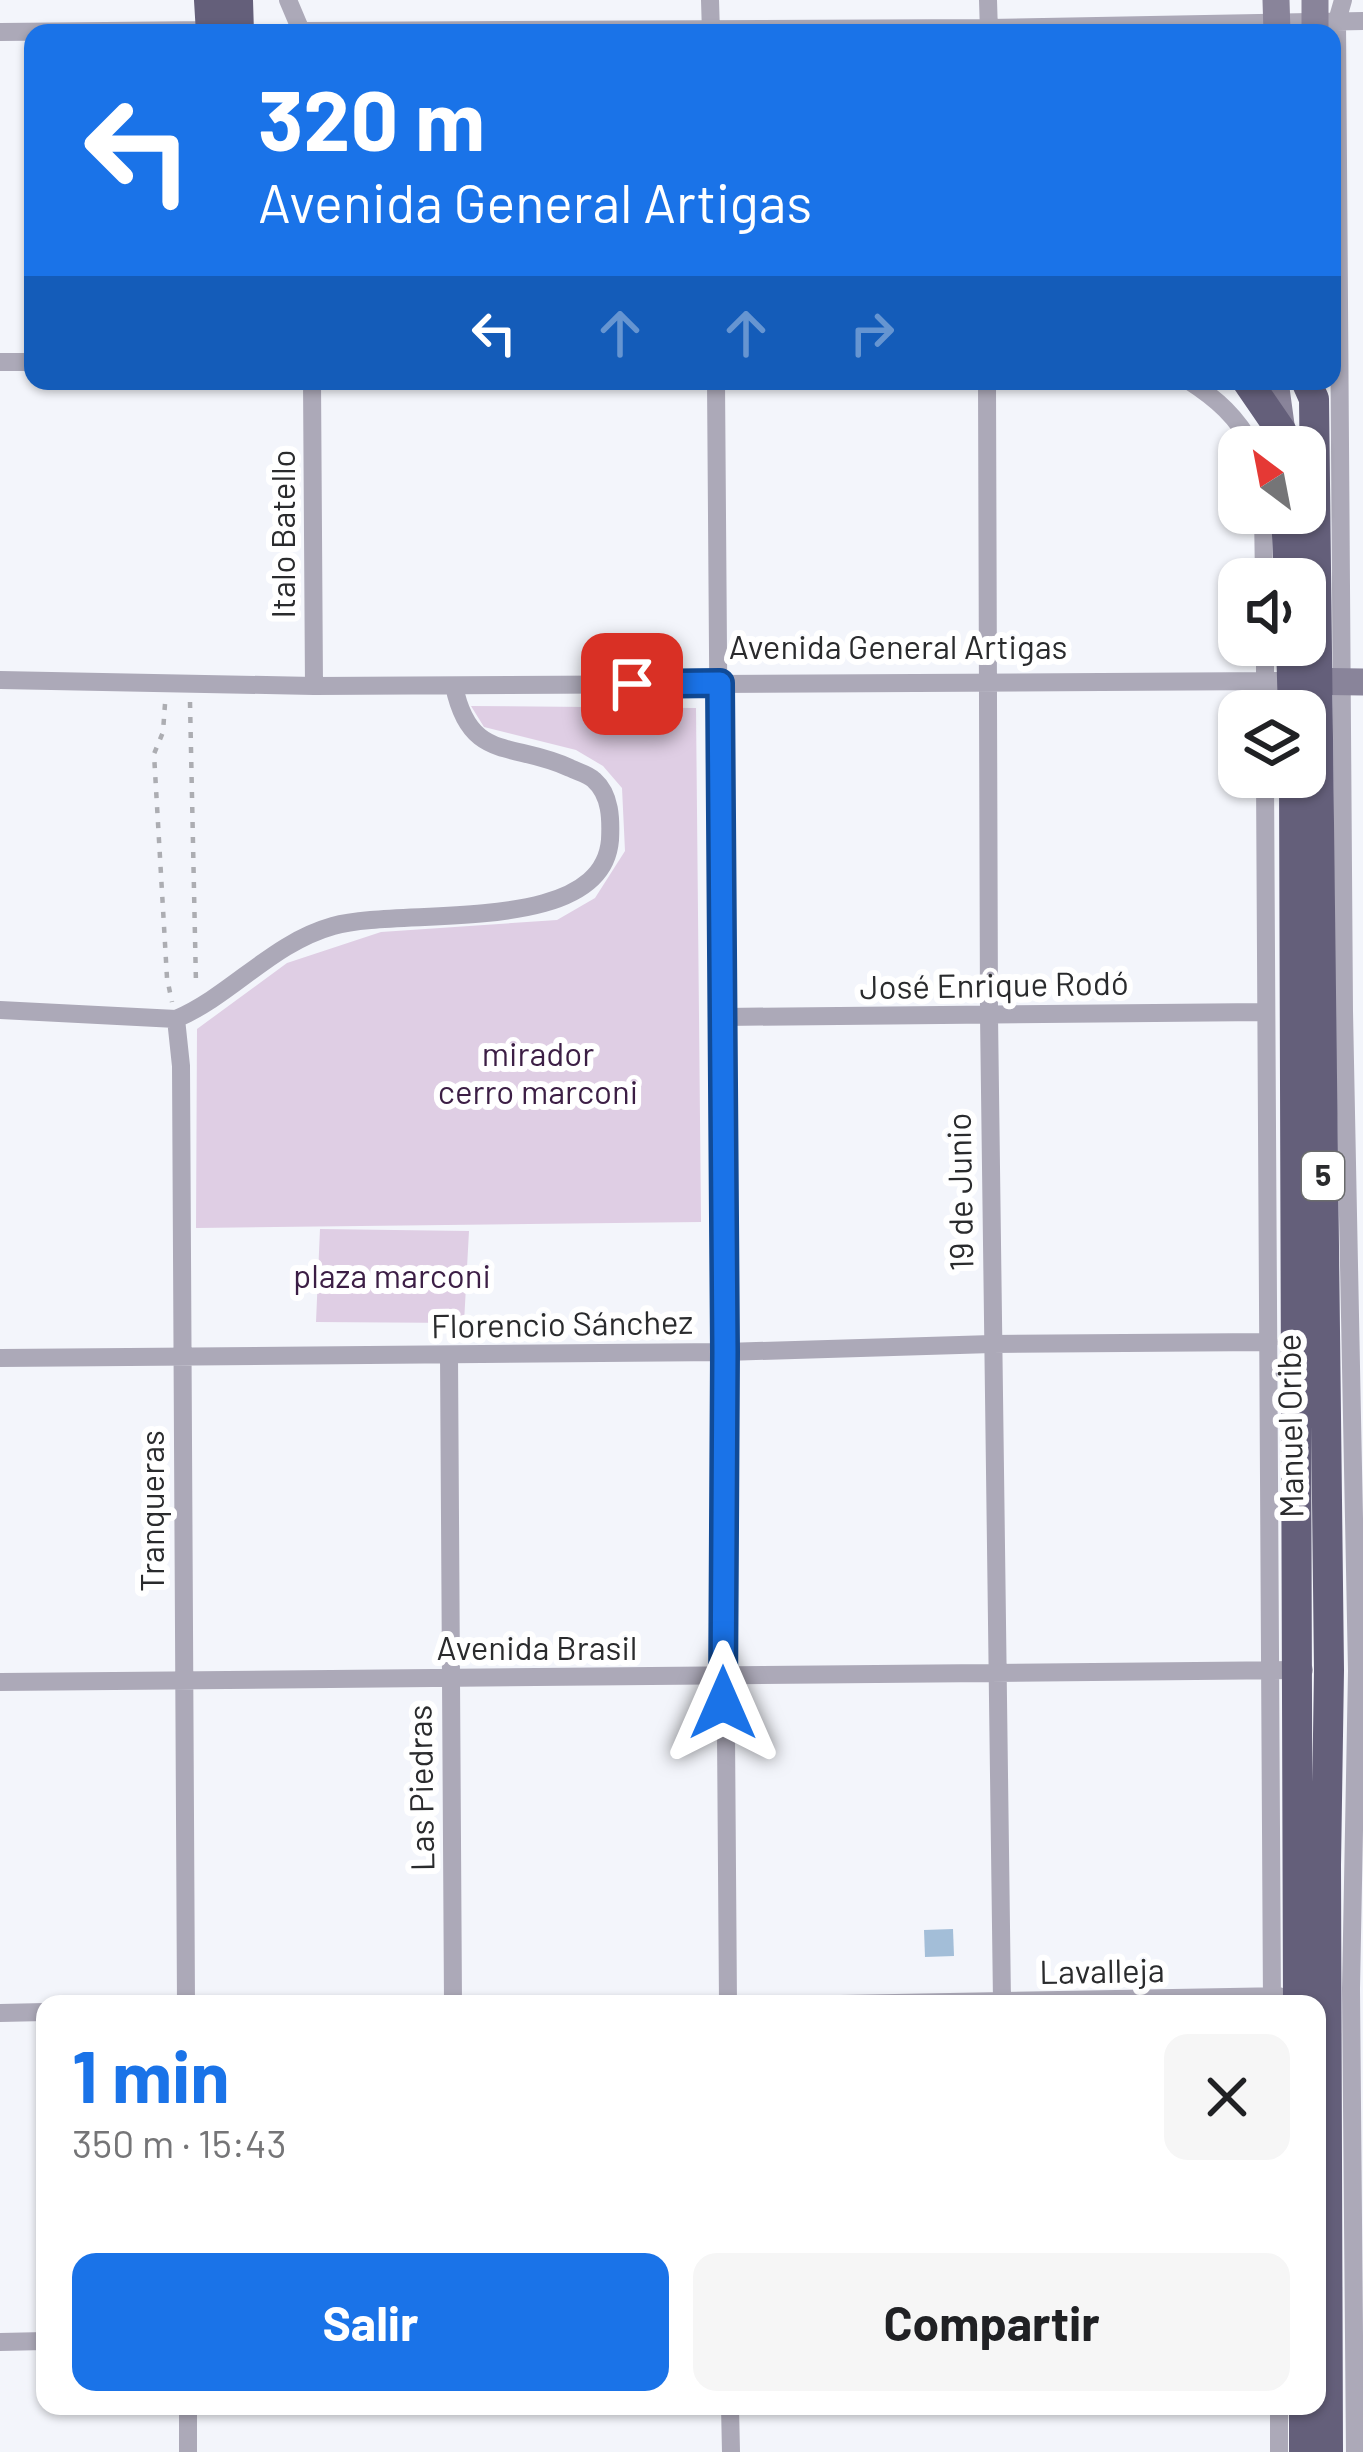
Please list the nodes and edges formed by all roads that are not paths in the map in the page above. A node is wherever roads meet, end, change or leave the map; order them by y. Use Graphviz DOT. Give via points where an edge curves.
graph roads {
  1 [pos="238,0"];
  2 [pos="1342,0"];
  3 [pos="1276,19"];
  4 [pos="1320,19"];
  5 [pos="1363,21"];
  6 [pos="217,24"];
  7 [pos="1146,24"];
  8 [pos="1341,345"];
  9 [pos="1342,361"];
  10 [pos="1363,361"];
  11 [pos="1341,372"];
  12 [pos="312,390"];
  13 [pos="716,390"];
  14 [pos="987,390"];
  15 [pos="1203,390"];
  16 [pos="1252,390"];
  17 [pos="1277,390"];
  18 [pos="1311,390"];
  19 [pos="1339,390"];
  20 [pos="1242,426"];
  21 [pos="1274,426"];
  22 [pos="1281,426"];
  23 [pos="1289,666"];
  24 [pos="0,680"];
  25 [pos="720,683"];
  26 [pos="314,686"];
  27 [pos="454,686"];
  28 [pos="988,686"];
  29 [pos="1312,686"];
  30 [pos="1265,798"];
  31 [pos="1294,798"];
  32 [pos="0,1010"];
  33 [pos="1354,1011"];
  34 [pos="1265,1012"];
  35 [pos="988,1015"];
  36 [pos="724,1018"];
  37 [pos="176,1019"];
  38 [pos="1356,1340"];
  39 [pos="1269,1342"];
  40 [pos="992,1344"];
  41 [pos="725,1352"];
  42 [pos="449,1355"];
  43 [pos="183,1357"];
  44 [pos="0,1358"];
  45 [pos="1285,1669"];
  46 [pos="1350,1671"];
  47 [pos="996,1673"];
  48 [pos="724,1677"];
  49 [pos="182,1678"];
  50 [pos="450,1679"];
  51 [pos="0,1682"];
  52 [pos="1312,1865"];
  53 [pos="186,1995"];
  54 [pos="453,1995"];
  55 [pos="728,1995"];
  56 [pos="1002,1995"];
  57 [pos="1312,1995"];
  58 [pos="36,2012"];
  59 [pos="0,2013"];
  60 [pos="1326,2051"];
  61 [pos="1359,2184"];
  62 [pos="36,2341"];
  63 [pos="0,2342"];
  64 [pos="1326,2395"];
  65 [pos="188,2415"];
  66 [pos="730,2415"];
  67 [pos="1279,2415"];
  68 [pos="1304,2415"];
  69 [pos="188,2452"];
  70 [pos="730,2452"];
  71 [pos="1279,2452"];
  72 [pos="1304,2452"];
  73 [pos="1328,2452"];
  74 [pos="1355,2452"];
  1 -- 6 [label="highway"];
  2 -- 4 [label="street"];
  3 -- 4 [label="street"];
  3 -- 7 [label="street"];
  4 -- 5 [label="street"];
  8 -- 9 [label="street"];
  9 -- 10 [label="street"];
  9 -- 11 [label="street"];
  12 -- 26 [label="street, Italo Batello"];
  13 -- 25 [label="street"];
  14 -- 28 [label="street, 19 de Junio"];
  15 -- 20 [label="street"];
  16 -- 21 [label="highway"];
  17 -- 22 [label="main road"];
  18 -- 29 [label="highway, Manuel Oribe / 5"];
  19 -- 29 [label="street"];
  23 -- 29 [label="street, Manuel Oribe"];
  24 -- 26 [label="street, Avenida General Artigas"];
  25 -- 27 [label="street, Avenida General Artigas"];
  25 -- 28 [label="street, Avenida General Artigas"];
  25 -- 36 [label="street"];
  26 -- 27 [label="street, Avenida General Artigas"];
  27 -- 37 [label="street" via="474,735 561,764 602,788 611,826 597,874 556,903 332,926"];
  28 -- 29 [label="street, Avenida General Artigas"];
  28 -- 35 [label="street, 19 de Junio"];
  29 -- 33 [label="street"];
  29 -- 46 [label="highway, Manuel Oribe / 5"];
  30 -- 34 [label="street, Manuel Oribe"];
  31 -- 45 [label="highway, Manuel Oribe / 5"];
  32 -- 37 [label="street"];
  33 -- 38 [label="street"];
  34 -- 35 [label="street, José Enrique Rodó"];
  34 -- 39 [label="street, Manuel Oribe"];
  35 -- 36 [label="street, José Enrique Rodó"];
  35 -- 40 [label="street, 19 de Junio"];
  36 -- 41 [label="street"];
  37 -- 43 [label="street, Tranqueras"];
  38 -- 46 [label="street"];
  39 -- 40 [label="street, Florencio Sánchez"];
  39 -- 45 [label="street, Manuel Oribe"];
  40 -- 41 [label="street, Florencio Sánchez"];
  40 -- 47 [label="street, 19 de Junio"];
  41 -- 42 [label="street, Florencio Sánchez"];
  41 -- 48 [label="street"];
  42 -- 43 [label="street, Florencio Sánchez"];
  42 -- 50 [label="street, Las Piedras"];
  43 -- 44 [label="street, Florencio Sánchez"];
  43 -- 49 [label="street, Tranqueras"];
  45 -- 46 [label="street, Avenida Brasil"];
  45 -- 47 [label="street, Avenida Brasil"];
  45 -- 52 [label="highway, Manuel Oribe / 5"];
  45 -- 57 [label="street, Manuel Oribe"];
  46 -- 52 [label="highway, Manuel Oribe / 5"];
  46 -- 57 [label="street"];
  47 -- 48 [label="street, Avenida Brasil"];
  47 -- 56 [label="street, 19 de Junio"];
  48 -- 50 [label="street, Avenida Brasil"];
  48 -- 55 [label="street"];
  49 -- 50 [label="street, Avenida Brasil"];
  49 -- 51 [label="street, Avenida Brasil"];
  49 -- 53 [label="street, Tranqueras"];
  50 -- 54 [label="street, Las Piedras"];
  52 -- 57 [label="highway, Manuel Oribe / 5"];
  58 -- 59 [label="street"];
  60 -- 61 [label="street"];
  61 -- 74 [label="street"];
  62 -- 63 [label="street"];
  64 -- 73 [label="highway, Manuel Oribe / 5"];
  65 -- 69 [label="street"];
  66 -- 70 [label="street"];
  67 -- 71 [label="street"];
  68 -- 72 [label="highway"];
}
